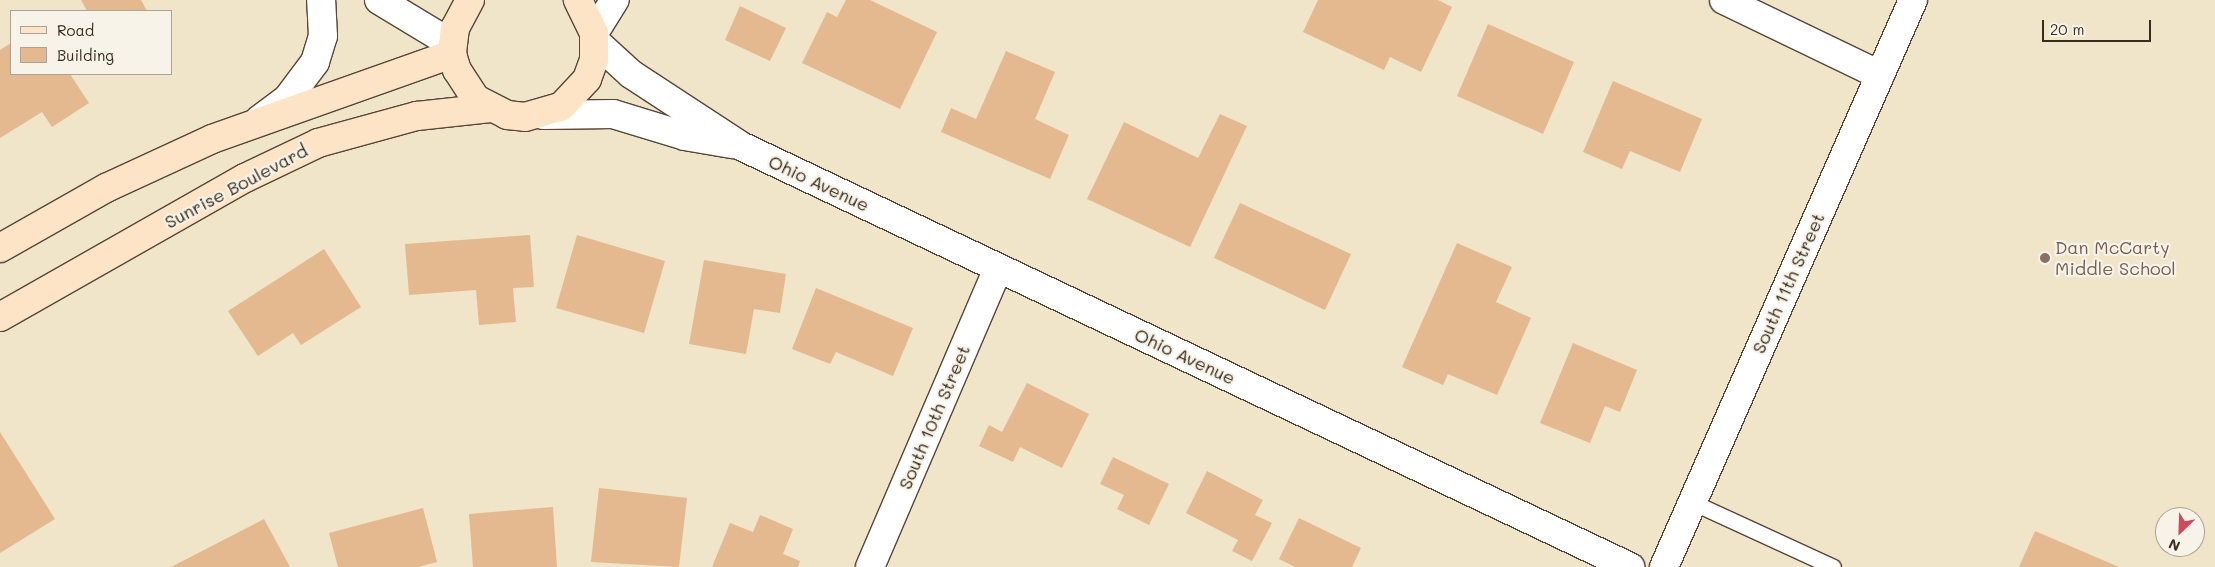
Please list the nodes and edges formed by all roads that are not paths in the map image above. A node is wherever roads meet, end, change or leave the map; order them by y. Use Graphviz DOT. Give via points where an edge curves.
graph roads {
  1 [pos="321,0"];
  2 [pos="379,0"];
  3 [pos="470,0"];
  4 [pos="578,0"];
  5 [pos="615,0"];
  6 [pos="1724,0"];
  7 [pos="1913,0"];
  8 [pos="595,37"];
  9 [pos="452,49"];
  10 [pos="1880,75"];
  11 [pos="490,108"];
  12 [pos="543,115"];
  13 [pos="259,120"];
  14 [pos="741,146"];
  15 [pos="0,248"];
  16 [pos="998,268"];
  17 [pos="0,317"];
  18 [pos="1692,502"];
  19 [pos="870,567"];
  20 [pos="1630,567"];
  21 [pos="1664,567"];
  22 [pos="1833,567"];
  1 -- 13 [label="street" via="323,36 315,62 288,98"];
  2 -- 9 [label="street"];
  3 -- 9 [label="main road" via="461,13"];
  4 -- 8 [label="main road"];
  5 -- 8 [label="street"];
  6 -- 10 [label="street"];
  7 -- 10 [label="street, South 11th Street"];
  8 -- 12 [label="main road" via="594,60 582,86 561,107"];
  8 -- 14 [label="street, Ohio Avenue" via="631,74"];
  9 -- 11 [label="main road" via="465,86"];
  9 -- 13 [label="main road"];
  10 -- 18 [label="street, South 11th Street"];
  11 -- 12 [label="main road" via="507,115"];
  11 -- 17 [label="main road, Sunrise Boulevard" via="417,116 318,143 245,178"];
  12 -- 14 [label="street, Ohio Avenue" via="613,114 685,136"];
  13 -- 15 [label="main road" via="106,188"];
  14 -- 16 [label="street, Ohio Avenue"];
  16 -- 19 [label="street, South 10th Street"];
  16 -- 20 [label="street, Ohio Avenue"];
  18 -- 21 [label="street, South 11th Street"];
  18 -- 22 [label="lane"];
}
